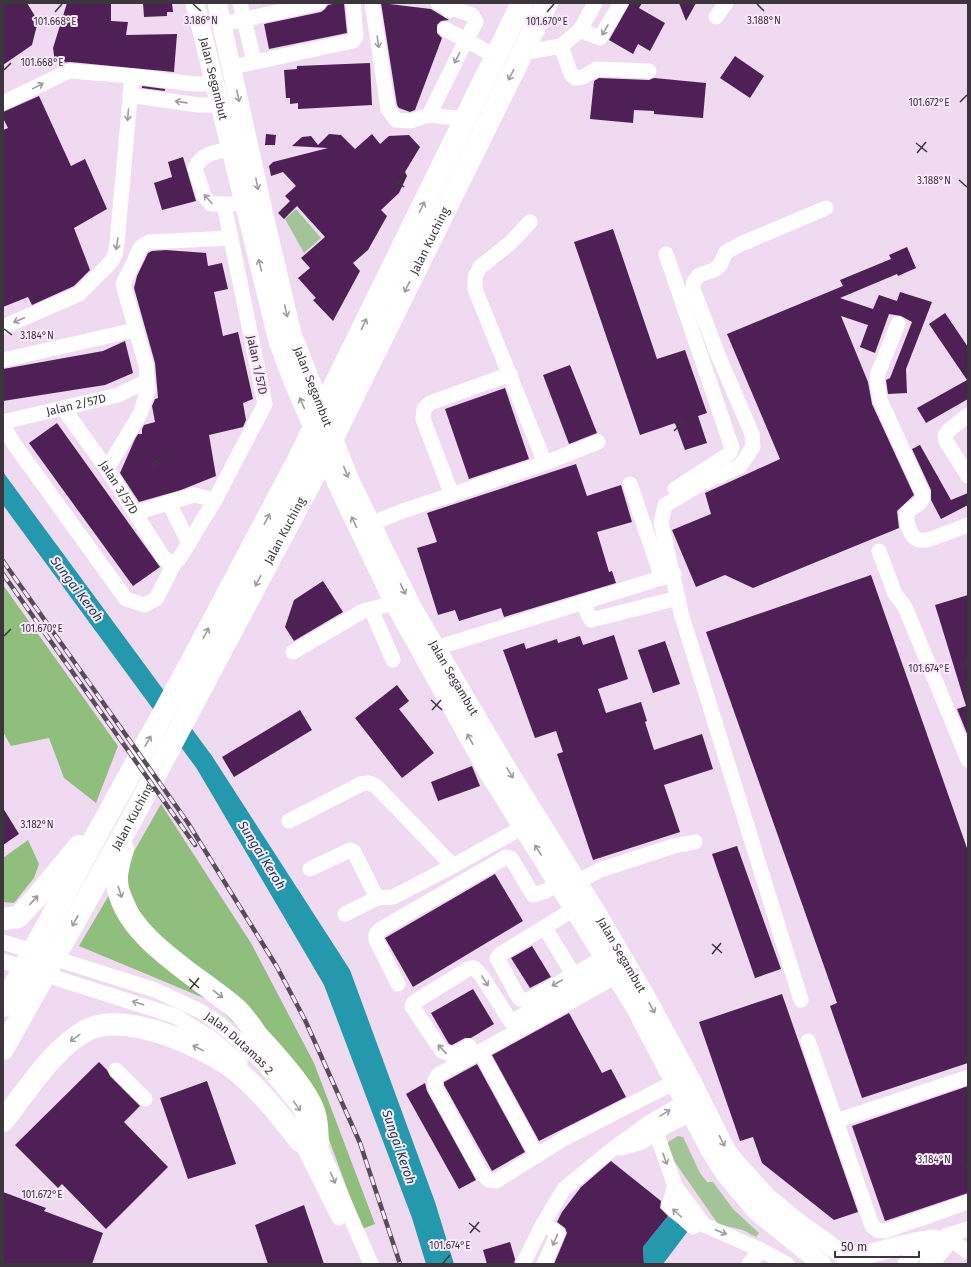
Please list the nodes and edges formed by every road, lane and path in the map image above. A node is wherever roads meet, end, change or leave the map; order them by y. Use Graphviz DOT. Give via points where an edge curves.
graph roads {
  1 [pos="195,3"];
  2 [pos="217,3"];
  3 [pos="240,3"];
  4 [pos="319,3"];
  5 [pos="353,3"];
  6 [pos="372,3"];
  7 [pos="522,3"];
  8 [pos="548,3"];
  9 [pos="595,3"];
  10 [pos="621,3"];
  11 [pos="726,3"];
  12 [pos="446,7"];
  13 [pos="716,17"];
  14 [pos="244,20"];
  15 [pos="223,24"];
  16 [pos="446,29"];
  17 [pos="580,30"];
  18 [pos="466,40"];
  19 [pos="562,46"];
  20 [pos="522,53"];
  21 [pos="495,56"];
  22 [pos="254,62"];
  23 [pos="232,67"];
  24 [pos="650,70"];
  25 [pos="132,76"];
  26 [pos="215,84"];
  27 [pos="130,95"];
  28 [pos="3,103"];
  29 [pos="220,105"];
  30 [pos="429,115"];
  31 [pos="465,119"];
  32 [pos="231,149"];
  33 [pos="244,201"];
  34 [pos="224,205"];
  35 [pos="826,208"];
  36 [pos="530,222"];
  37 [pos="231,238"];
  38 [pos="666,254"];
  39 [pos="898,324"];
  40 [pos="3,327"];
  41 [pos="135,330"];
  42 [pos="3,360"];
  43 [pos="510,374"];
  44 [pos="147,381"];
  45 [pos="64,408"];
  46 [pos="968,415"];
  47 [pos="3,423"];
  48 [pos="598,442"];
  49 [pos="545,463"];
  50 [pos="107,469"];
  51 [pos="968,476"];
  52 [pos="630,484"];
  53 [pos="452,496"];
  54 [pos="215,500"];
  55 [pos="169,503"];
  56 [pos="665,505"];
  57 [pos="135,513"];
  58 [pos="371,524"];
  59 [pos="968,525"];
  60 [pos="189,543"];
  61 [pos="879,551"];
  62 [pos="175,562"];
  63 [pos="668,576"];
  64 [pos="678,598"];
  65 [pos="582,602"];
  66 [pos="394,603"];
  67 [pos="371,609"];
  68 [pos="436,648"];
  69 [pos="294,652"];
  70 [pos="393,660"];
  71 [pos="968,760"];
  72 [pos="110,808"];
  73 [pos="289,821"];
  74 [pos="128,826"];
  75 [pos="523,827"];
  76 [pos="695,842"];
  77 [pos="453,866"];
  78 [pos="310,869"];
  79 [pos="566,885"];
  80 [pos="377,898"];
  81 [pos="574,909"];
  82 [pos="345,914"];
  83 [pos="3,919"];
  84 [pos="546,928"];
  85 [pos="5,942"];
  86 [pos="3,961"];
  87 [pos="611,963"];
  88 [pos="573,974"];
  89 [pos="398,984"];
  90 [pos="801,1000"];
  91 [pos="184,1004"];
  92 [pos="3,1006"];
  93 [pos="511,1022"];
  94 [pos="808,1041"];
  95 [pos="3,1049"];
  96 [pos="480,1051"];
  97 [pos="116,1070"];
  98 [pos="968,1077"];
  99 [pos="675,1082"];
  100 [pos="268,1095"];
  101 [pos="145,1099"];
  102 [pos="694,1104"];
  103 [pos="3,1121"];
  104 [pos="836,1121"];
  105 [pos="656,1132"];
  106 [pos="309,1142"];
  107 [pos="610,1151"];
  108 [pos="537,1156"];
  109 [pos="738,1189"];
  110 [pos="968,1202"];
  111 [pos="543,1224"];
  112 [pos="968,1229"];
  113 [pos="968,1233"];
  114 [pos="944,1241"];
  115 [pos="761,1250"];
  116 [pos="968,1252"];
  117 [pos="528,1262"];
  118 [pos="846,1262"];
  119 [pos="360,1264"];
  120 [pos="371,1264"];
  121 [pos="544,1264"];
  122 [pos="749,1264"];
  123 [pos="787,1264"];
  124 [pos="822,1264"];
  125 [pos="906,1264"];
  126 [pos="922,1264"];
  127 [pos="929,1264"];
  1 -- 26 [label="main road, Jalan Segambut"];
  2 -- 15 [label="main road, Jalan Segambut"];
  3 -- 14 [label="street"];
  4 -- 14 [label="street"];
  5 -- 22 [label="street" via="356,36 353,41"];
  6 -- 30 [label="street, one-way" via="388,109 396,120 410,121"];
  7 -- 21 [label="highway, Jalan Kuching"];
  8 -- 20 [label="highway, Jalan Kuching"];
  9 -- 17 [label="street"];
  10 -- 17 [label="street, one-way" via="600,38"];
  11 -- 13 [label="street"];
  12 -- 18 [label="street" via="475,18 476,22"];
  14 -- 15 [label="street"];
  14 -- 22 [label="street"];
  15 -- 23 [label="main road, Jalan Segambut"];
  16 -- 18 [label="street"];
  17 -- 19 [label="street"];
  18 -- 21 [label="street"];
  18 -- 30 [label="street, one-way"];
  19 -- 20 [label="street"];
  19 -- 24 [label="street" via="571,74 576,78 597,69"];
  20 -- 74 [label="highway, Jalan Kuching, one-way" via="316,472"];
  21 -- 31 [label="highway, Jalan Kuching"];
  22 -- 23 [label="street"];
  23 -- 58 [label="main road, Jalan Segambut, one-way" via="292,334 350,481"];
  25 -- 26 [label="street" via="193,84"];
  25 -- 27 [label="street"];
  28 -- 25 [label="street, one-way" via="69,71"];
  26 -- 29 [label="main road, Jalan Segambut"];
  29 -- 27 [label="street, one-way" via="198,105"];
  27 -- 40 [label="street, one-way" via="115,255 80,294"];
  29 -- 32 [label="main road, Jalan Segambut"];
  30 -- 31 [label="street"];
  72 -- 31 [label="highway, Jalan Kuching, one-way" via="188,668 297,462"];
  32 -- 33 [label="main road, Jalan Segambut"];
  34 -- 32 [label="street, one-way" via="211,204 204,196 195,168 202,157"];
  33 -- 34 [label="street"];
  66 -- 33 [label="main road, Jalan Segambut, one-way" via="339,488 292,379 278,341"];
  34 -- 37 [label="street, Jalan 1/57D"];
  35 -- 56 [label="street" via="726,252 720,265 699,275 694,282 693,289 718,355 752,434 753,447 740,466 701,484"];
  36 -- 43 [label="street" via="509,244 480,267 475,277 475,289"];
  37 -- 41 [label="street" via="149,242 141,247 123,284"];
  37 -- 54 [label="street, Jalan 1/57D" via="265,404"];
  38 -- 56 [label="street" via="732,448 729,454 673,490"];
  39 -- 59 [label="street" via="877,380 880,400 923,494 923,499 907,516 908,526 914,537 928,540"];
  41 -- 42 [label="street"];
  41 -- 44 [label="street" via="146,365"];
  43 -- 49 [label="street"];
  43 -- 53 [label="street" via="430,403 424,409 423,419"];
  44 -- 45 [label="street, Jalan 2/57D" via="118,395"];
  44 -- 50 [label="street" via="148,390 140,414"];
  45 -- 47 [label="street, Jalan 2/57D"];
  45 -- 50 [label="street, Jalan 3/57D"];
  46 -- 51 [label="street" via="945,436 946,442"];
  47 -- 62 [label="street, Jalan 1/57D" via="14,444 126,599 144,605 156,599"];
  48 -- 49 [label="street"];
  49 -- 53 [label="street"];
  50 -- 57 [label="street, Jalan 3/57D"];
  52 -- 63 [label="street"];
  53 -- 58 [label="street"];
  54 -- 55 [label="street" via="194,495"];
  54 -- 60 [label="street, Jalan 1/57D"];
  55 -- 57 [label="street"];
  55 -- 60 [label="street"];
  56 -- 63 [label="street" via="661,523"];
  57 -- 62 [label="street, Jalan 3/57D" via="163,557 168,562"];
  58 -- 68 [label="main road, Jalan Segambut, one-way" via="412,607"];
  60 -- 62 [label="street, Jalan 1/57D"];
  61 -- 71 [label="street" via="895,594 905,607"];
  63 -- 64 [label="street"];
  63 -- 65 [label="street"];
  64 -- 65 [label="street" via="591,620"];
  64 -- 90 [label="street"];
  65 -- 68 [label="street"];
  66 -- 67 [label="street"];
  75 -- 66 [label="main road, Jalan Segambut, one-way" via="488,772"];
  67 -- 69 [label="street"];
  67 -- 70 [label="street"];
  68 -- 79 [label="main road, Jalan Segambut, one-way"];
  83 -- 72 [label="highway, one-way" via="18,917"];
  72 -- 92 [label="highway, Jalan Kuching"];
  73 -- 77 [label="street" via="361,784 369,783 376,786"];
  74 -- 95 [label="highway, Jalan Kuching, one-way"];
  74 -- 106 [label="highway, one-way" via="117,873 128,912 146,937 179,966 236,1008 265,1044 310,1103 316,1115"];
  75 -- 77 [label="street"];
  79 -- 75 [label="main road, Jalan Segambut, one-way"];
  76 -- 79 [label="street" via="674,846 600,870"];
  77 -- 80 [label="street" via="393,897"];
  78 -- 80 [label="street" via="350,850 354,852"];
  79 -- 81 [label="main road, Jalan Segambut"];
  79 -- 87 [label="main road, Jalan Segambut"];
  79 -- 89 [label="street" via="533,895 511,858 506,857 381,929 376,934 376,940"];
  80 -- 82 [label="street"];
  81 -- 84 [label="street"];
  81 -- 87 [label="main road, Jalan Segambut"];
  84 -- 88 [label="street"];
  88 -- 84 [label="street, one-way" via="528,1000 519,998 497,958"];
  85 -- 91 [label="street, Jalan Dutamas 2" via="155,990"];
  100 -- 86 [label="street, Jalan Dutamas 2, one-way" via="252,1073 211,1038 175,1016"];
  87 -- 88 [label="street"];
  87 -- 93 [label="street"];
  87 -- 96 [label="street"];
  87 -- 99 [label="main road, Jalan Segambut"];
  87 -- 102 [label="main road, Jalan Segambut, one-way" via="654,1011"];
  91 -- 100 [label="street" via="261,1073 274,1088"];
  91 -- 106 [label="street, Jalan Dutamas 2, one-way" via="221,1025 262,1062 298,1106"];
  93 -- 93 [label="street, one-way" via="452,1055 447,1055 412,1006 415,1000 474,968 482,975"];
  94 -- 104 [label="street"];
  96 -- 108 [label="street"];
  96 -- 108 [label="street" via="438,1075 435,1087 482,1174 489,1180 496,1181"];
  97 -- 101 [label="street"];
  98 -- 104 [label="street"];
  99 -- 102 [label="main road, Jalan Segambut"];
  99 -- 108 [label="street" via="564,1138"];
  100 -- 103 [label="highway, one-way" via="238,1072 199,1048 154,1030 119,1025 102,1026 88,1029 61,1050"];
  100 -- 106 [label="highway"];
  102 -- 105 [label="street"];
  107 -- 102 [label="street, one-way" via="650,1122"];
  102 -- 109 [label="main road, Jalan Segambut" via="711,1152"];
  102 -- 118 [label="main road, Jalan Segambut, one-way" via="747,1176 796,1222"];
  104 -- 110 [label="street" via="872,1226 877,1230 885,1232"];
  105 -- 107 [label="street" via="651,1132 635,1144"];
  105 -- 115 [label="street, one-way" via="675,1186 669,1205 694,1227 700,1220 704,1225"];
  106 -- 119 [label="street, Jalan Dutamas 2"];
  106 -- 120 [label="street, Jalan Dutamas 2, one-way"];
  107 -- 111 [label="street" via="564,1189"];
  109 -- 118 [label="main road" via="770,1216"];
  109 -- 124 [label="main road, Jalan Segambut" via="756,1211"];
  111 -- 117 [label="street"];
  111 -- 121 [label="street, one-way" via="558,1233"];
  112 -- 114 [label="street"];
  113 -- 114 [label="street"];
  114 -- 116 [label="street"];
  114 -- 118 [label="main road" via="913,1242"];
  114 -- 125 [label="street" via="915,1253"];
  114 -- 126 [label="street"];
  114 -- 127 [label="main road"];
  115 -- 122 [label="street"];
  115 -- 123 [label="street"];
}
